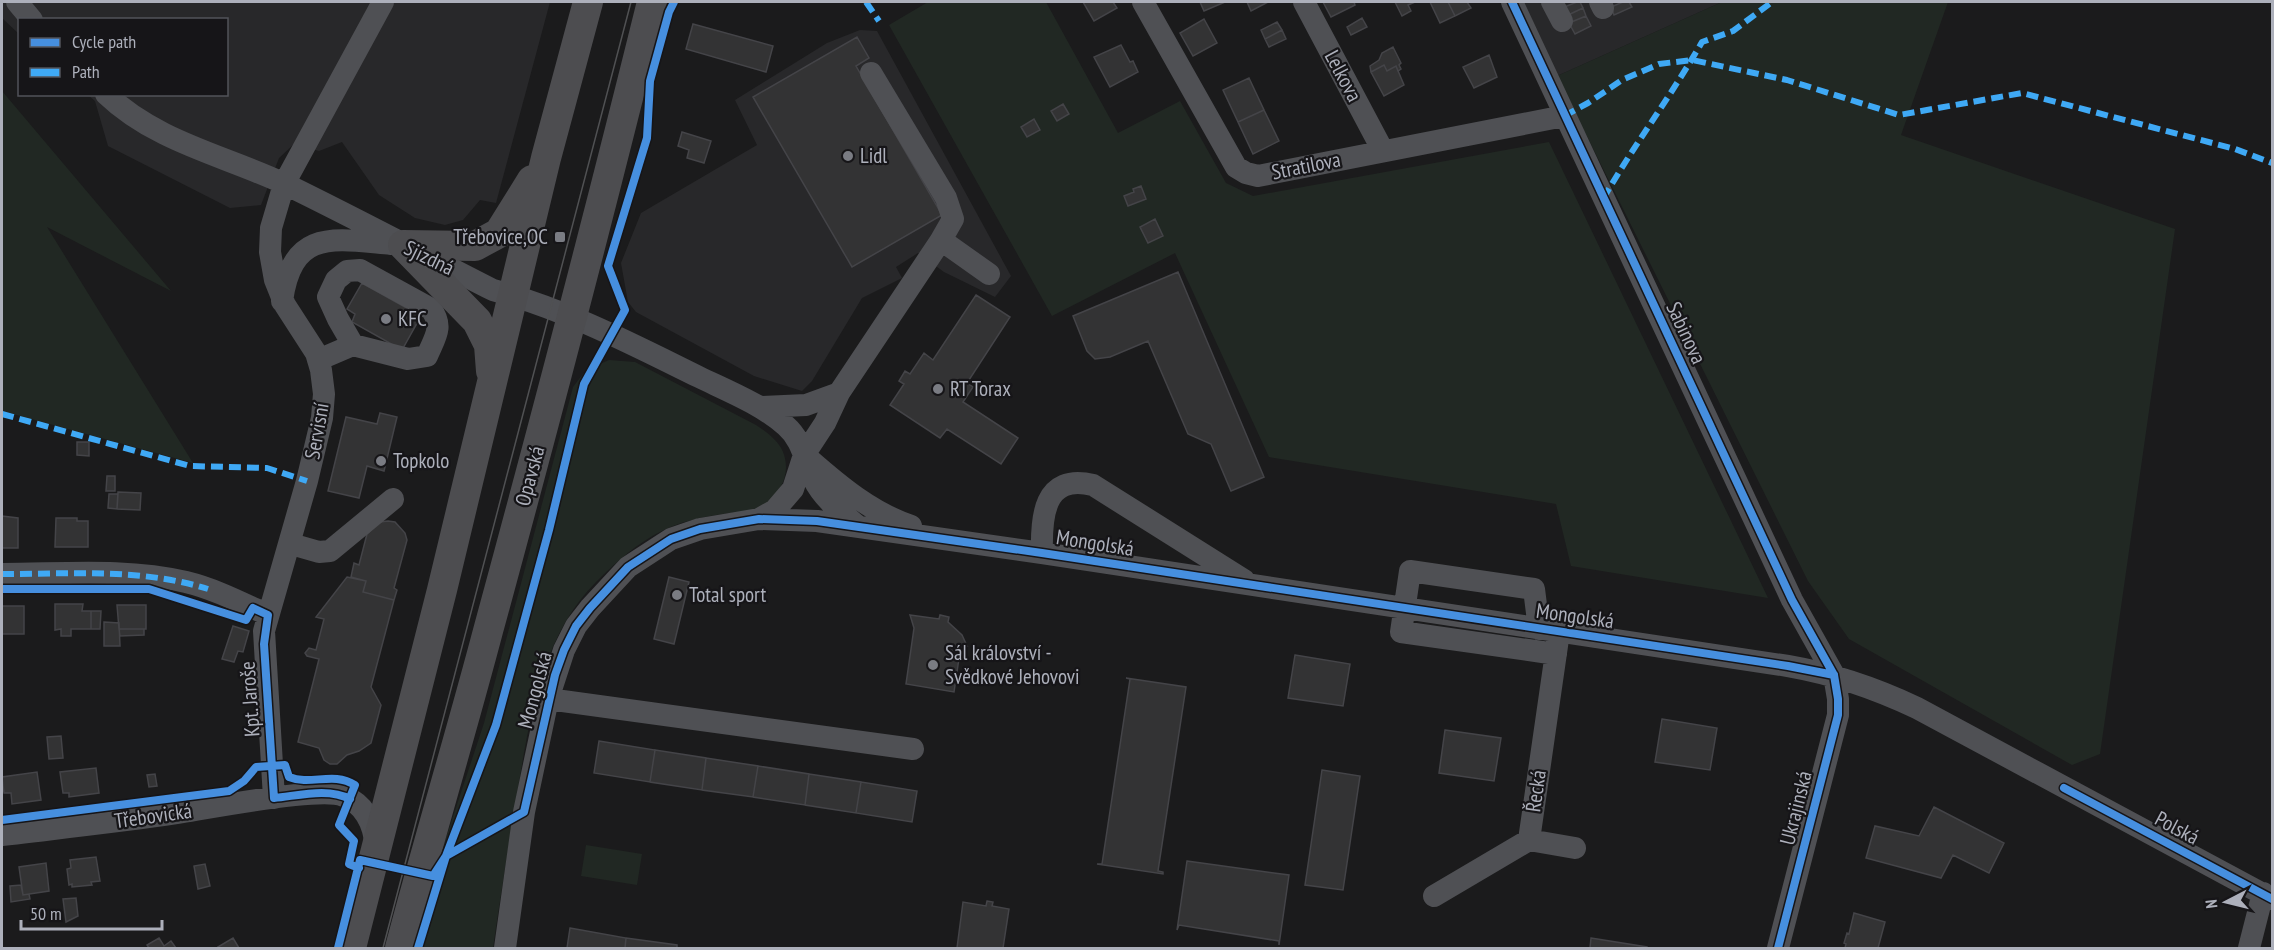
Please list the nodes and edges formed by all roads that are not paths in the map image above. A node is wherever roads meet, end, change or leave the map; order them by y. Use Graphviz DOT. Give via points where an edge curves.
graph roads {
  1 [pos="17,2"];
  2 [pos="383,2"];
  3 [pos="588,2"];
  4 [pos="652,2"];
  5 [pos="1143,2"];
  6 [pos="1304,2"];
  7 [pos="1512,2"];
  8 [pos="30,18"];
  9 [pos="871,73"];
  10 [pos="109,96"];
  11 [pos="1564,116"];
  12 [pos="1383,151"];
  13 [pos="546,158"];
  14 [pos="284,184"];
  15 [pos="941,240"];
  16 [pos="403,245"];
  17 [pos="990,274"];
  18 [pos="512,295"];
  19 [pos="282,301"];
  20 [pos="572,317"];
  21 [pos="353,345"];
  22 [pos="318,360"];
  23 [pos="492,387"];
  24 [pos="839,393"];
  25 [pos="760,407"];
  26 [pos="804,455"];
  27 [pos="393,499"];
  28 [pos="759,519"];
  29 [pos="861,528"];
  30 [pos="949,540"];
  31 [pos="291,544"];
  32 [pos="1042,553"];
  33 [pos="2,574"];
  34 [pos="1250,584"];
  35 [pos="1405,609"];
  36 [pos="268,615"];
  37 [pos="1551,639"];
  38 [pos="1834,675"];
  39 [pos="548,699"];
  40 [pos="913,749"];
  41 [pos="274,798"];
  42 [pos="2,835"];
  43 [pos="1529,840"];
  44 [pos="1575,848"];
  45 [pos="376,850"];
  46 [pos="2268,896"];
  47 [pos="1434,897"];
  48 [pos="351,948"];
  49 [pos="400,948"];
  50 [pos="505,948"];
  51 [pos="1778,948"];
  52 [pos="2249,948"];
  1 -- 8 [label="street"];
  2 -- 14 [label="street, Servisní"];
  3 -- 13 [label="main road"];
  4 -- 20 [label="main road, Opavská"];
  5 -- 12 [label="street, Stratilova" via="1236,167 1258,176"];
  6 -- 12 [label="street, Lelkova"];
  7 -- 11 [label="street, Sabinova"];
  9 -- 15 [label="street" via="946,198 953,219"];
  10 -- 14 [label="street, Sjízdná" via="179,141"];
  11 -- 12 [label="street, Stratilova"];
  11 -- 38 [label="street, Sabinova" via="1792,600"];
  13 -- 16 [label="main road" via="499,233 475,246"];
  13 -- 18 [label="main road"];
  14 -- 16 [label="street, Sjízdná"];
  14 -- 19 [label="street, Servisní" via="272,220 270,244 273,274"];
  15 -- 17 [label="street"];
  15 -- 24 [label="street"];
  16 -- 18 [label="street, Sjízdná" via="493,290"];
  16 -- 19 [label="street" via="337,239 313,245 291,266"];
  16 -- 23 [label="main road" via="477,321 489,345"];
  18 -- 20 [label="street, Sjízdná"];
  18 -- 23 [label="main road"];
  19 -- 22 [label="street, Servisní"];
  20 -- 25 [label="street, Sjízdná"];
  20 -- 49 [label="main road, Opavská"];
  21 -- 21 [label="street" via="328,297 336,280 347,271 360,270 431,309 438,319 438,330 427,356 408,359"];
  21 -- 22 [label="street"];
  22 -- 31 [label="street, Servisní" via="324,388 323,411"];
  23 -- 45 [label="main road"];
  24 -- 25 [label="street" via="806,405"];
  24 -- 26 [label="street"];
  25 -- 26 [label="street, Sjízdná" via="787,426"];
  26 -- 28 [label="street" via="786,500"];
  26 -- 29 [label="street, Sjízdná" via="820,490"];
  26 -- 30 [label="street" via="876,512"];
  27 -- 31 [label="street" via="330,551"];
  28 -- 29 [label="street, Mongolská" via="817,521"];
  28 -- 39 [label="street, Mongolská" via="684,534 656,547 628,567 576,626"];
  29 -- 30 [label="street, Mongolská"];
  30 -- 32 [label="street, Mongolská"];
  31 -- 36 [label="street, Servisní"];
  32 -- 34 [label="street, Mongolská"];
  32 -- 34 [label="street" via="1042,518 1049,499 1069,484 1093,484"];
  33 -- 36 [label="street" via="115,573 167,578 208,589"];
  34 -- 35 [label="street, Mongolská"];
  35 -- 37 [label="street, Mongolská"];
  35 -- 37 [label="street" via="1401,632"];
  35 -- 37 [label="street, Řecká" via="1410,571 1534,589"];
  36 -- 41 [label="street, Kpt. Jaroše" via="264,644"];
  37 -- 38 [label="street, Mongolská" via="1788,666"];
  37 -- 43 [label="street, Řecká"];
  38 -- 46 [label="street, Polská" via="1917,708"];
  38 -- 51 [label="street, Ukrajinská" via="1838,715"];
  39 -- 40 [label="street, Mongolská"];
  39 -- 50 [label="street, Mongolská" via="524,812"];
  41 -- 42 [label="street, Třebovická"];
  41 -- 45 [label="street, Třebovická" via="345,796 369,818"];
  43 -- 44 [label="street"];
  43 -- 47 [label="street, Řecká"];
  45 -- 48 [label="main road"];
  46 -- 52 [label="street"];
}
